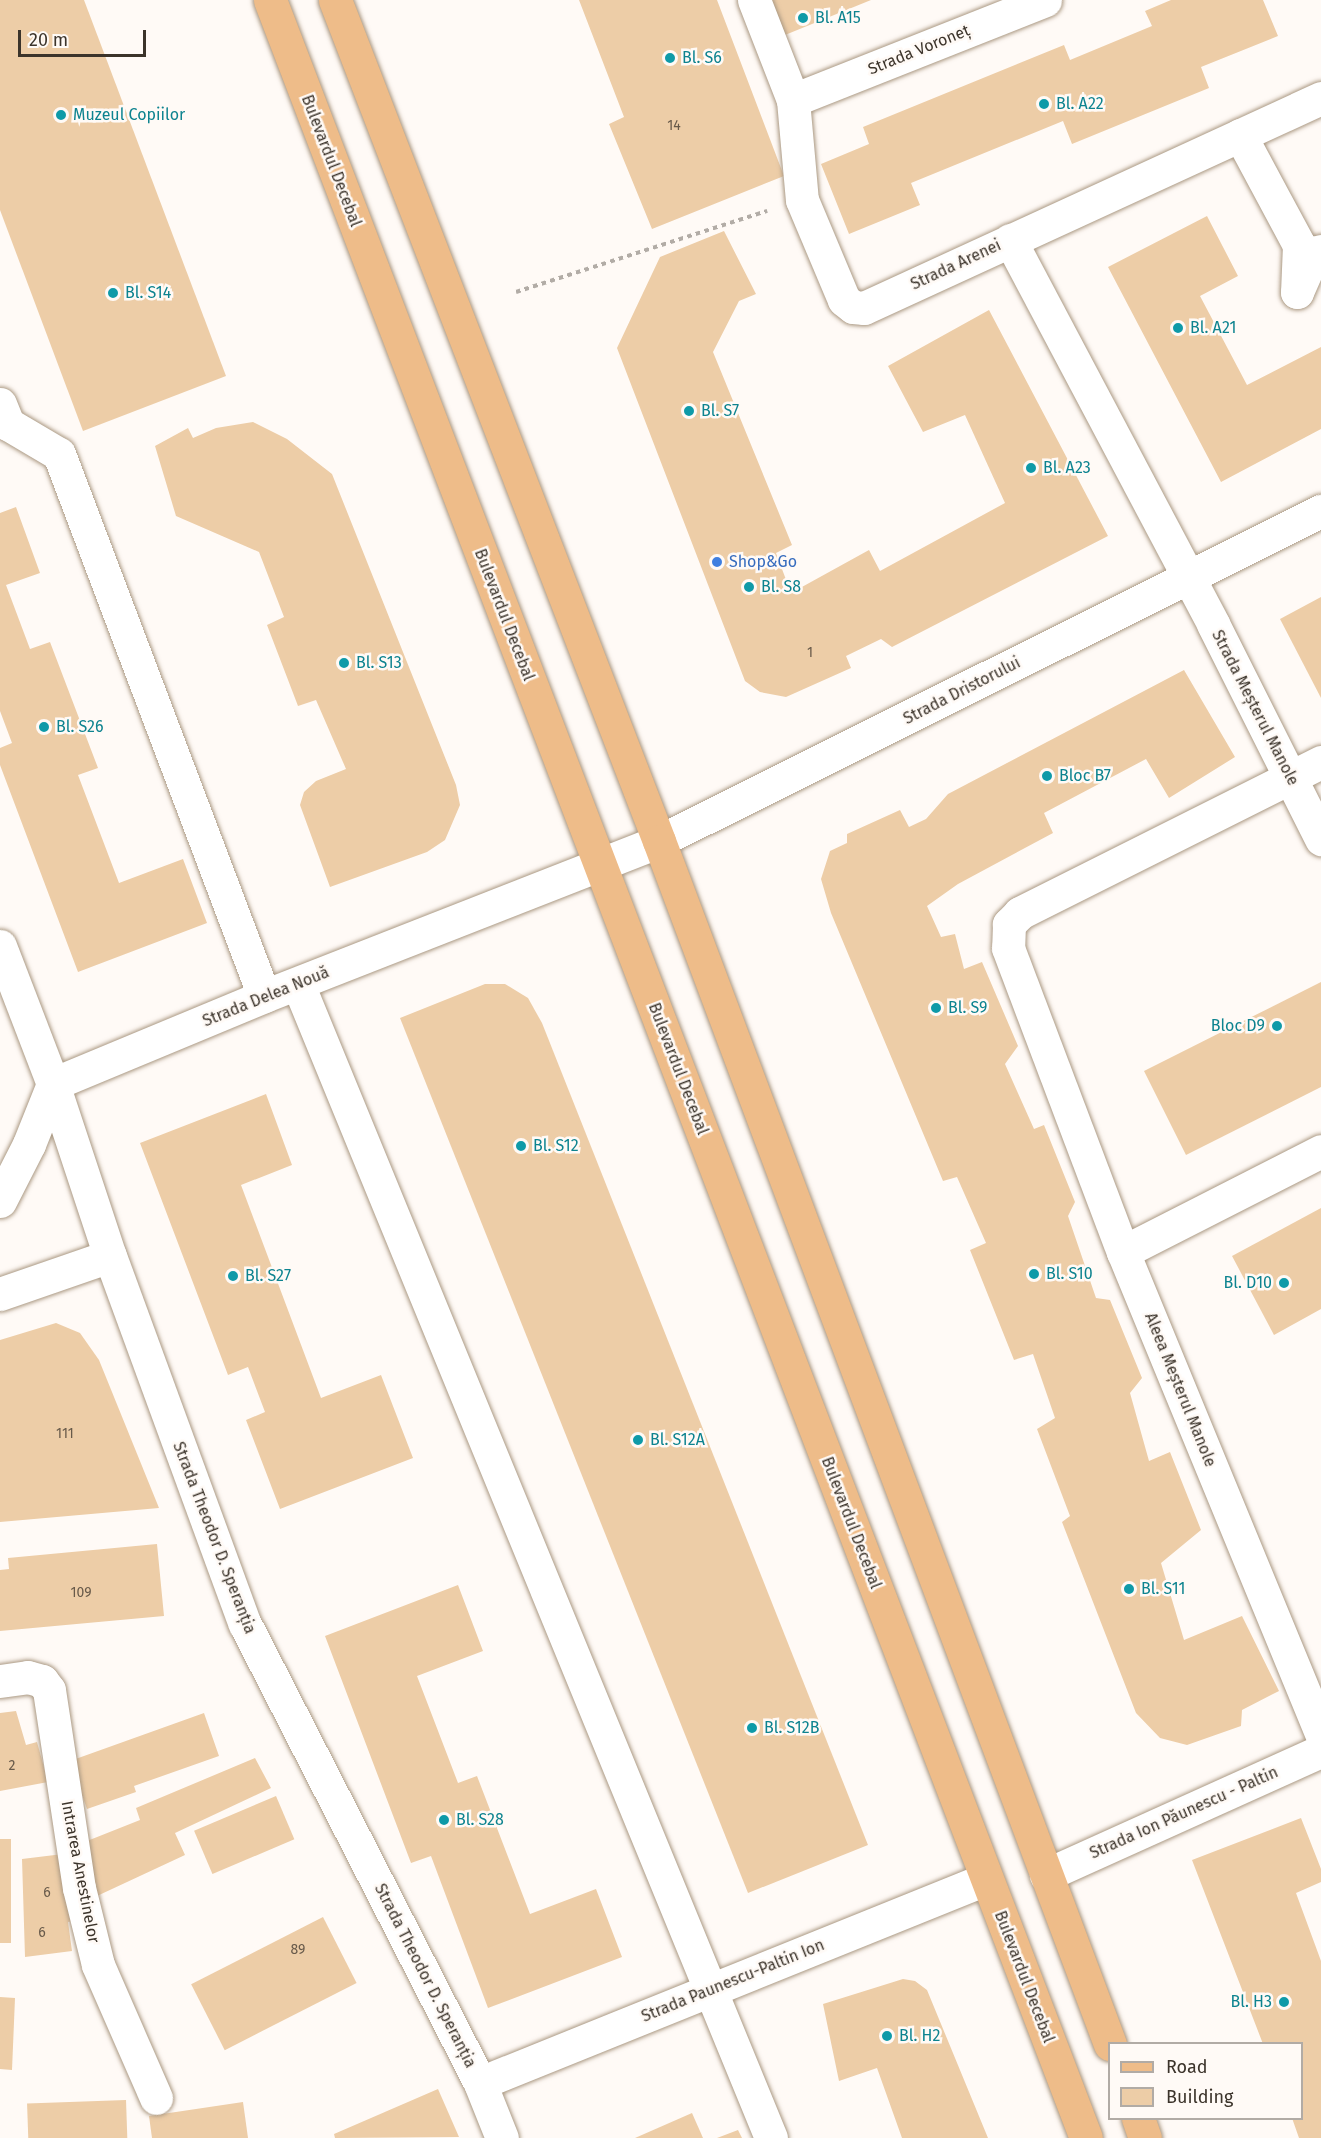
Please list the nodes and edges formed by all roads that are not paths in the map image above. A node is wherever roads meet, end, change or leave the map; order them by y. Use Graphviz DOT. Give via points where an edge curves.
graph roads {
  1 [pos="270,0"];
  2 [pos="335,0"];
  3 [pos="754,0"];
  4 [pos="1045,0"];
  5 [pos="1321,98"];
  6 [pos="793,100"];
  7 [pos="1240,135"];
  8 [pos="1010,240"];
  9 [pos="1321,251"];
  10 [pos="3,418"];
  11 [pos="1321,511"];
  12 [pos="1188,577"];
  13 [pos="1321,762"];
  14 [pos="1289,777"];
  15 [pos="1321,839"];
  16 [pos="659,841"];
  17 [pos="600,866"];
  18 [pos="0,946"];
  19 [pos="298,984"];
  20 [pos="264,996"];
  21 [pos="53,1084"];
  22 [pos="1321,1152"];
  23 [pos="0,1201"];
  24 [pos="1123,1252"];
  25 [pos="110,1256"];
  26 [pos="0,1294"];
  27 [pos="0,1682"];
  28 [pos="1321,1733"];
  29 [pos="1321,1750"];
  30 [pos="1046,1875"];
  31 [pos="986,1879"];
  32 [pos="710,1990"];
  33 [pos="1110,2042"];
  34 [pos="480,2084"];
  35 [pos="156,2098"];
  36 [pos="1139,2120"];
  37 [pos="502,2138"];
  38 [pos="771,2138"];
  39 [pos="1086,2138"];
  40 [pos="1145,2138"];
  1 -- 17 [label="main road, Bulevardul Decebal"];
  2 -- 16 [label="main road"];
  3 -- 6 [label="street, Strada Arenei"];
  4 -- 6 [label="street, Strada Voroneț"];
  5 -- 7 [label="street"];
  6 -- 8 [label="street, Strada Arenei" via="802,200 844,300 853,307 864,308"];
  7 -- 8 [label="street"];
  7 -- 9 [label="street" via="1299,245 1297,292 1314,253"];
  8 -- 12 [label="street, Strada Arenei"];
  10 -- 20 [label="street" via="59,454"];
  11 -- 12 [label="street, Strada Dristorului"];
  12 -- 14 [label="street, Strada Meșterul Manole"];
  12 -- 16 [label="street, Strada Dristorului"];
  13 -- 14 [label="street, Aleea Meșterul Manole"];
  14 -- 15 [label="street, Strada Meșterul Manole"];
  14 -- 24 [label="street, Aleea Meșterul Manole" via="1020,913 1009,924 1008,948"];
  16 -- 17 [label="street, Strada Dristorului"];
  16 -- 30 [label="main road"];
  17 -- 19 [label="street, Strada Delea Nouă"];
  17 -- 31 [label="main road, Bulevardul Decebal"];
  18 -- 21 [label="street, Strada Theodor D. Speranția"];
  19 -- 20 [label="street, Strada Delea Nouă"];
  19 -- 32 [label="street"];
  20 -- 21 [label="street, Strada Delea Nouă"];
  21 -- 23 [label="street"];
  21 -- 25 [label="street, Strada Theodor D. Speranția"];
  22 -- 24 [label="street"];
  24 -- 28 [label="street, Aleea Meșterul Manole"];
  25 -- 26 [label="street"];
  25 -- 34 [label="street, Strada Theodor D. Speranția" via="245,1624"];
  27 -- 35 [label="street, Intrarea Anestinelor" via="28,1677 42,1681 49,1690 79,1888 98,1965"];
  29 -- 30 [label="street, Strada Ion Păunescu - Paltin"];
  30 -- 33 [label="main road"];
  31 -- 32 [label="street, Strada Paunescu-Paltin Ion"];
  31 -- 39 [label="main road, Bulevardul Decebal"];
  32 -- 34 [label="street, Strada Paunescu-Paltin Ion"];
  32 -- 38 [label="street"];
  34 -- 37 [label="street, Strada Theodor D. Speranția"];
  36 -- 40 [label="main road"];
}
